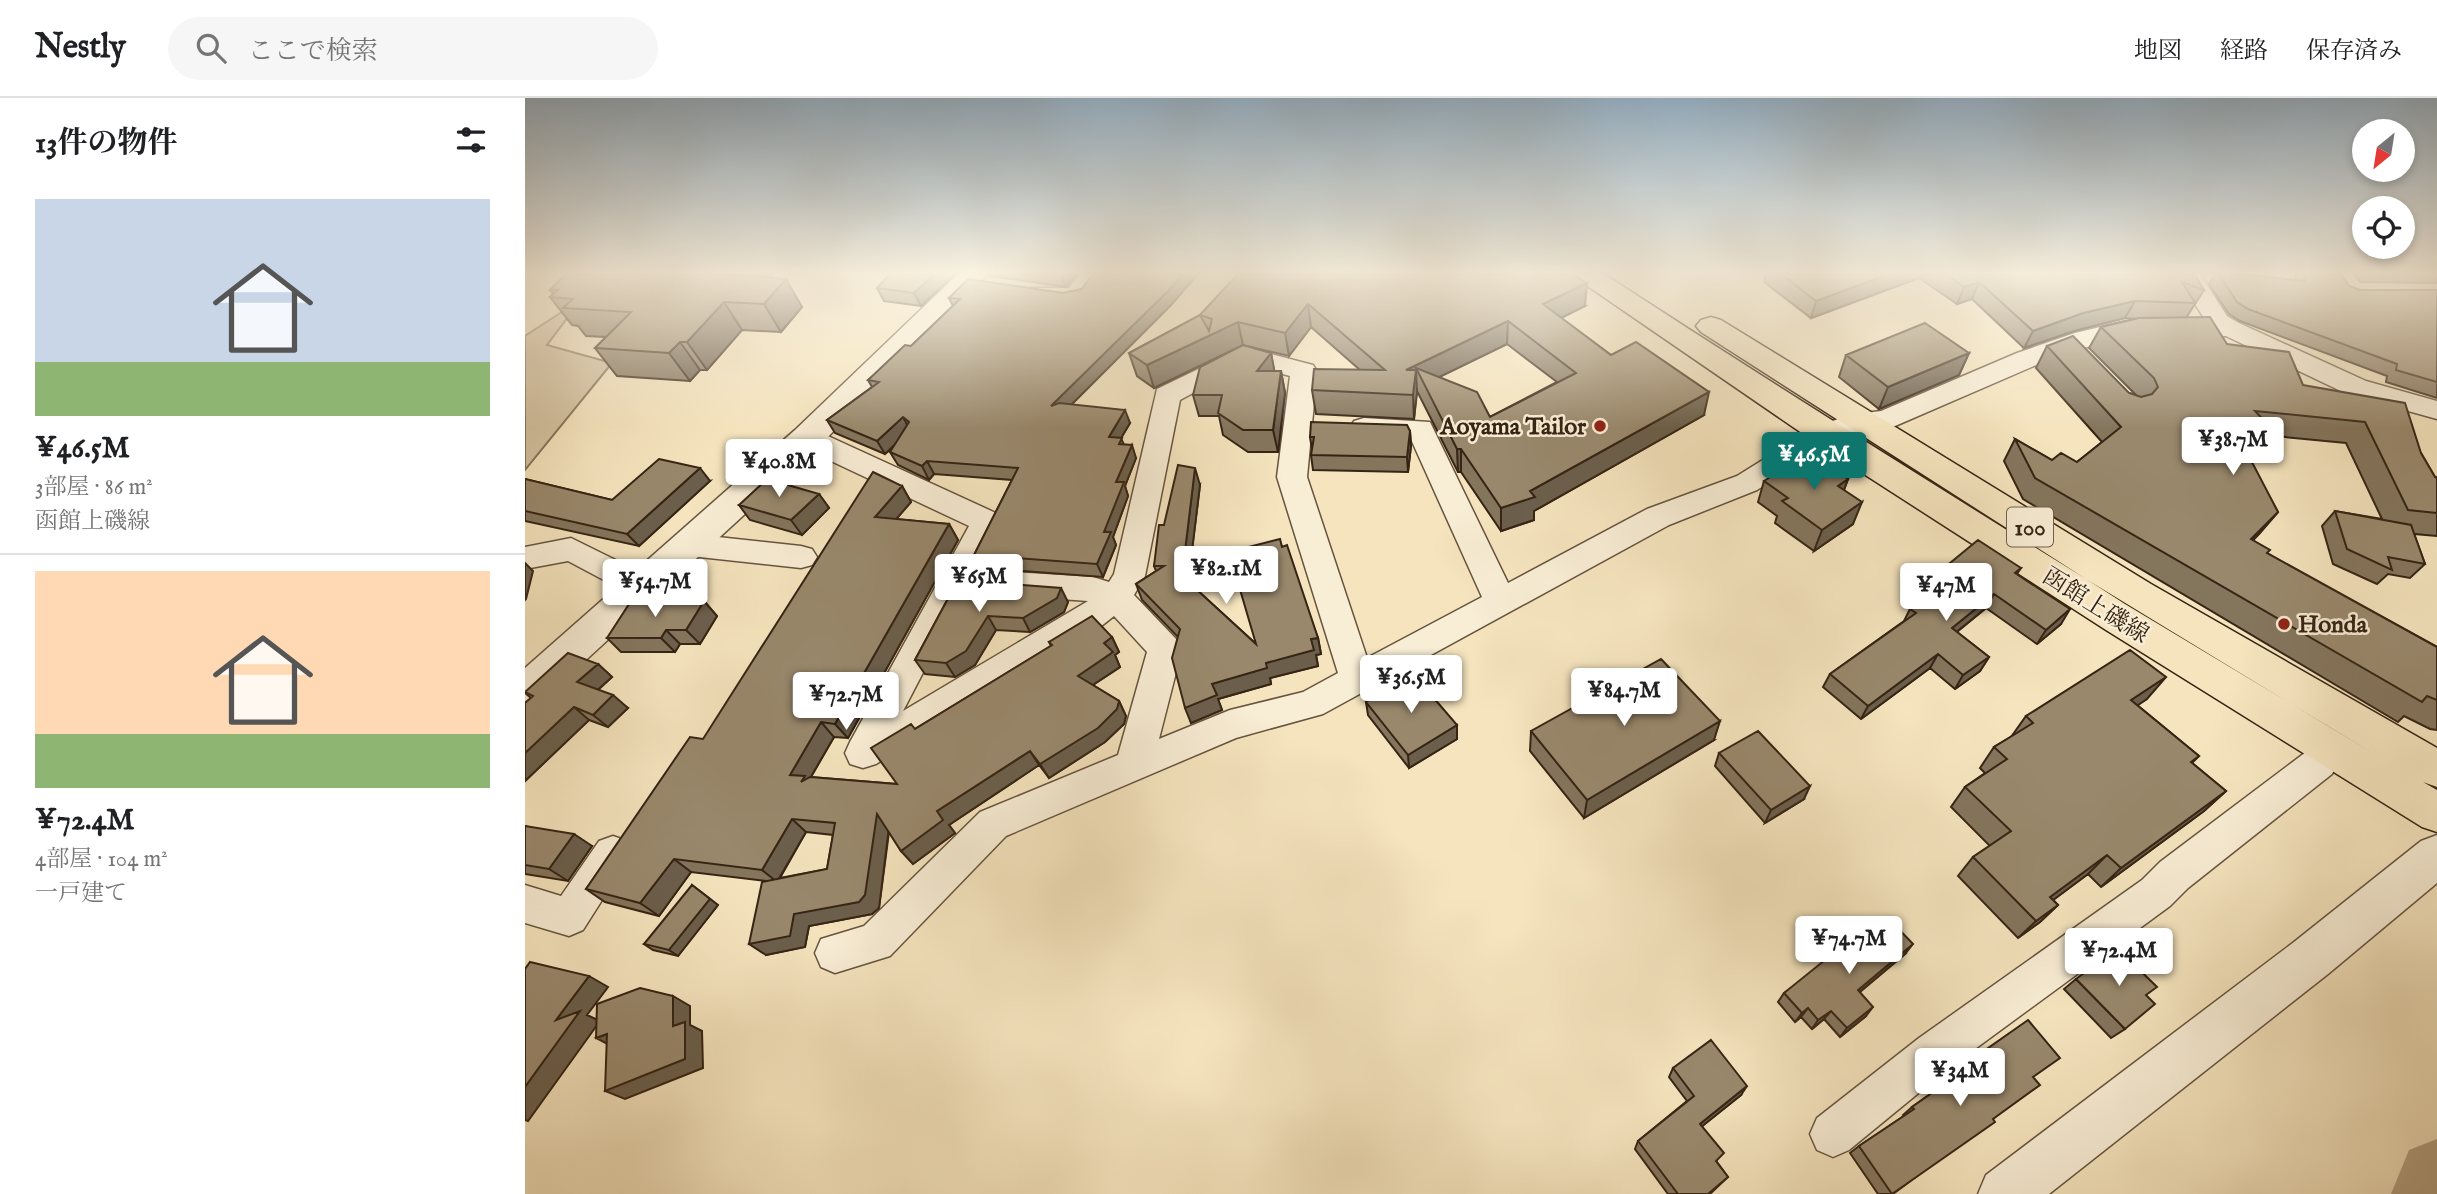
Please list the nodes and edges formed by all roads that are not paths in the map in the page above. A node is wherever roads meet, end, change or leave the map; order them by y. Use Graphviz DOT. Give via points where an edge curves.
graph roads {
  1 [pos="930,325"];
  2 [pos="1661,325"];
  3 [pos="1710,325"];
  4 [pos="2225,325"];
  5 [pos="2229,328"];
  6 [pos="2420,416"];
  7 [pos="1859,421"];
  8 [pos="1320,425"];
  9 [pos="1826,434"];
  10 [pos="807,438"];
  11 [pos="690,545"];
  12 [pos="801,557"];
  13 [pos="525,558"];
  14 [pos="956,580"];
  15 [pos="643,587"];
  16 [pos="1116,597"];
  17 [pos="1500,601"];
  18 [pos="1356,677"];
  19 [pos="525,692"];
  20 [pos="2329,747"];
  21 [pos="1134,764"];
  22 [pos="2437,769"];
  23 [pos="2437,813"];
  24 [pos="631,826"];
  25 [pos="2437,855"];
  26 [pos="525,904"];
  27 [pos="835,953"];
  28 [pos="1833,1134"];
  29 [pos="2005,1194"];
  1 -- 10 [label="street"];
  2 -- 9 [label="main road, 函館上磯線 / 100"];
  3 -- 7 [label="main road, 函館上磯線 / 100"];
  4 -- 5 [label="street"];
  5 -- 6 [label="street"];
  5 -- 7 [label="street" via="2209,332 2116,330 2076,353 1885,420"];
  7 -- 9 [label="street"];
  7 -- 22 [label="main road, 函館上磯線 / 100" via="2138,594"];
  8 -- 16 [label="street" via="1304,371 1244,355 1167,395 1129,576"];
  8 -- 17 [label="street" via="1420,428"];
  8 -- 18 [label="street" via="1292,477"];
  9 -- 17 [label="street" via="1747,482 1657,517"];
  9 -- 20 [label="main road, 函館上磯線 / 100"];
  10 -- 11 [label="street"];
  10 -- 14 [label="street" via="987,522"];
  11 -- 12 [label="street"];
  11 -- 15 [label="street"];
  13 -- 15 [label="street" via="571,549"];
  14 -- 16 [label="street" via="1093,589"];
  14 -- 16 [label="street" via="863,753 1083,622"];
  15 -- 19 [label="street"];
  16 -- 21 [label="street" via="1165,649"];
  17 -- 18 [label="street"];
  18 -- 21 [label="street" via="1311,704 1230,725"];
  20 -- 23 [label="main road, 函館上磯線 / 100"];
  20 -- 28 [label="street" via="2319,763 2156,893 1934,1053"];
  21 -- 27 [label="street" via="993,824 876,942"];
  24 -- 26 [label="street" via="569,917"];
  25 -- 29 [label="street" via="2301,967"];
}
